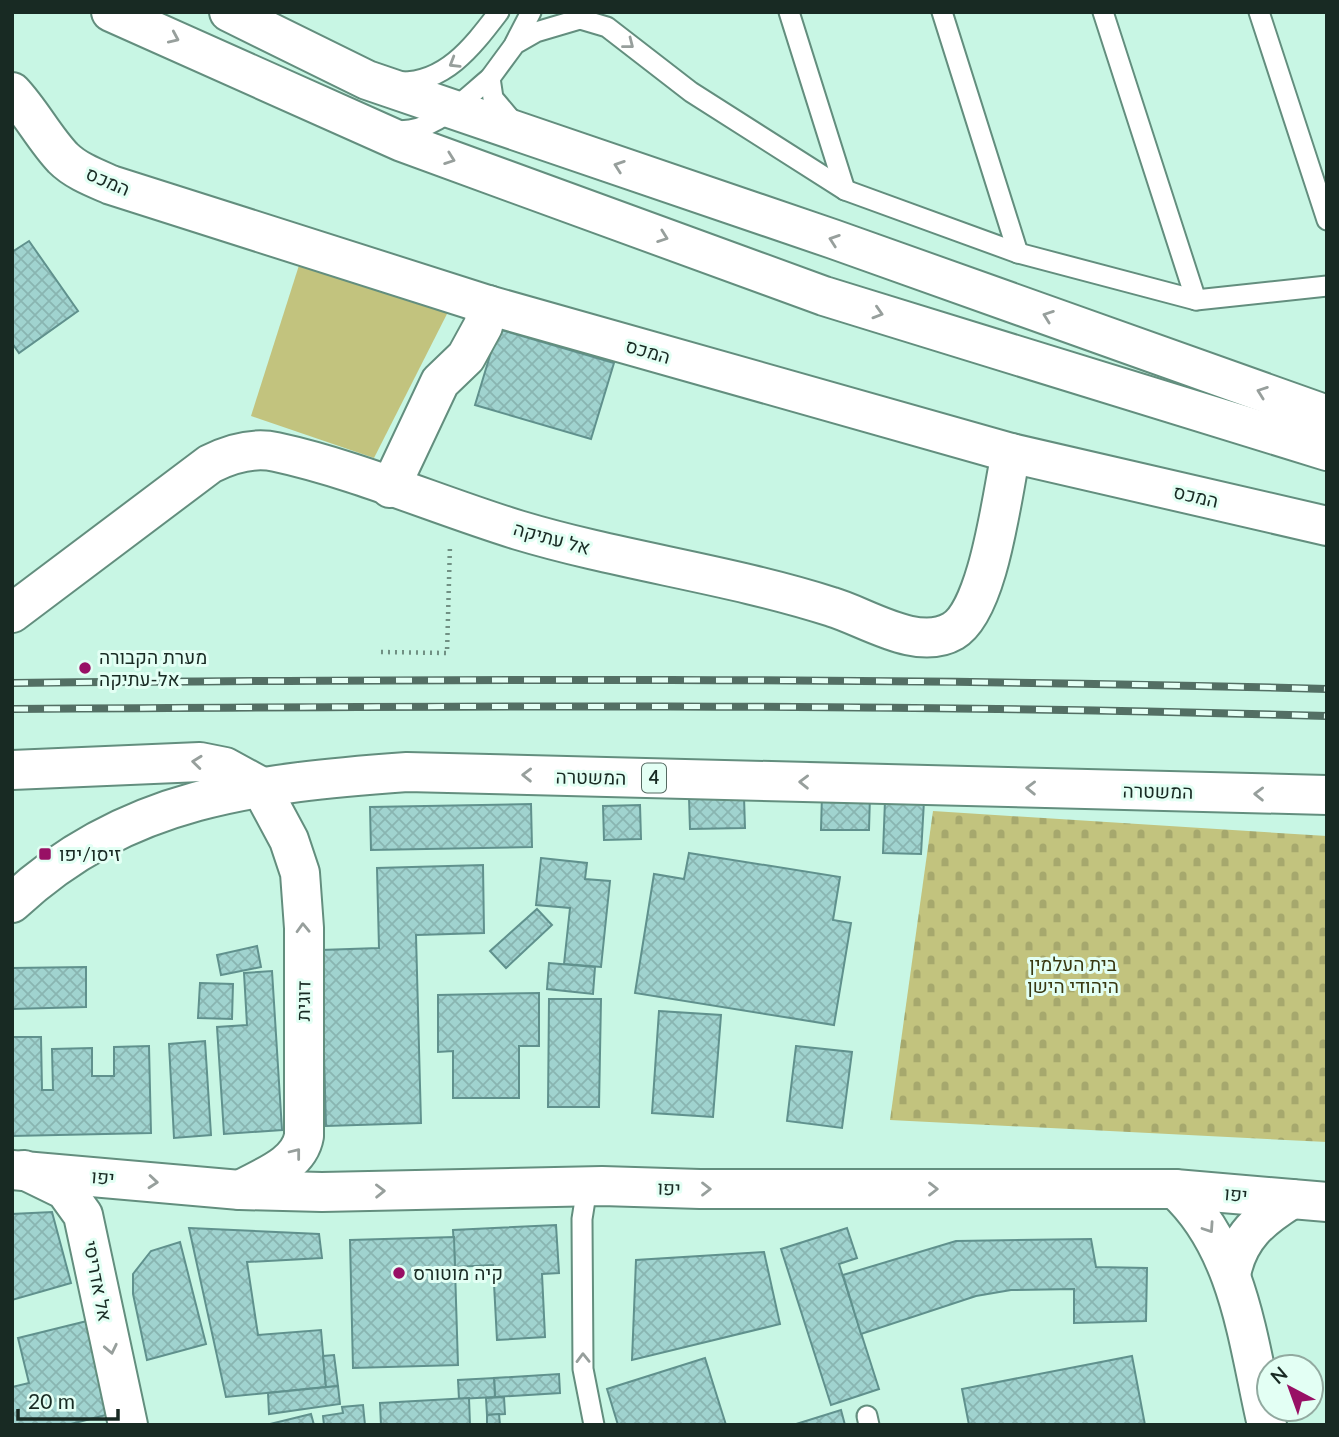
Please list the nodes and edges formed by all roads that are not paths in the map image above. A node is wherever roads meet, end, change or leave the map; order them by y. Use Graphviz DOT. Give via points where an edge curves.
graph roads {
  1 [pos="111,12"];
  2 [pos="229,12"];
  3 [pos="499,12"];
  4 [pos="531,12"];
  5 [pos="591,12"];
  6 [pos="789,12"];
  7 [pos="943,12"];
  8 [pos="1103,12"];
  9 [pos="1259,12"];
  10 [pos="607,27"];
  11 [pos="515,44"];
  12 [pos="490,78"];
  13 [pos="367,80"];
  14 [pos="12,92"];
  15 [pos="452,109"];
  16 [pos="364,125"];
  17 [pos="527,135"];
  18 [pos="845,190"];
  19 [pos="1327,220"];
  20 [pos="1018,253"];
  21 [pos="1327,286"];
  22 [pos="1196,300"];
  23 [pos="488,305"];
  24 [pos="1327,415"];
  25 [pos="1327,451"];
  26 [pos="1011,453"];
  27 [pos="390,488"];
  28 [pos="1327,526"];
  29 [pos="12,613"];
  30 [pos="12,770"];
  31 [pos="260,786"];
  32 [pos="1327,795"];
  33 [pos="12,903"];
  34 [pos="18,1170"];
  35 [pos="602,1186"];
  36 [pos="1175,1189"];
  37 [pos="240,1190"];
  38 [pos="1309,1201"];
  39 [pos="1231,1275"];
  40 [pos="128,1425"];
  41 [pos="594,1425"];
  42 [pos="1267,1425"];
  1 -- 16 [label="main road, one-way"];
  2 -- 13 [label="main road"];
  3 -- 13 [label="lane, one-way" via="467,55 434,75 410,82"];
  4 -- 11 [label="lane"];
  5 -- 10 [label="lane"];
  6 -- 18 [label="lane"];
  7 -- 20 [label="lane"];
  8 -- 22 [label="lane"];
  9 -- 19 [label="lane"];
  10 -- 11 [label="lane" via="580,19 536,32"];
  10 -- 18 [label="lane, one-way" via="691,92"];
  11 -- 12 [label="lane"];
  12 -- 15 [label="lane"];
  12 -- 17 [label="lane" via="503,114"];
  13 -- 15 [label="main road"];
  14 -- 23 [label="main road, המכס" via="64,158 87,175"];
  15 -- 16 [label="lane" via="431,124 406,132"];
  15 -- 17 [label="main road"];
  16 -- 25 [label="main road, one-way" via="824,296"];
  24 -- 17 [label="main road, one-way"];
  18 -- 20 [label="lane"];
  20 -- 22 [label="lane"];
  21 -- 22 [label="lane"];
  23 -- 26 [label="main road, המכס"];
  23 -- 27 [label="main road" via="483,326 466,357 440,382"];
  26 -- 27 [label="main road, אל עתיקה" via="983,589 964,621 940,635 903,633 831,607 519,530"];
  26 -- 28 [label="main road, המכס"];
  27 -- 29 [label="main road, אל עתיקה" via="274,452 230,454 210,464"];
  31 -- 30 [label="main road, one-way" via="225,767 200,762"];
  32 -- 31 [label="main road, המשטרה / 4, one-way" via="407,772"];
  31 -- 33 [label="main road, המשטרה / 4" via="196,800 131,823 79,849"];
  37 -- 31 [label="main road, דוגית, one-way" via="293,1159 304,1136 300,873 289,840"];
  34 -- 37 [label="main road, יפו, one-way"];
  34 -- 40 [label="main road, אל אדריסי, one-way" via="55,1183 80,1206"];
  35 -- 36 [label="main road, יפו, one-way"];
  37 -- 35 [label="main road, יפו, one-way"];
  41 -- 35 [label="lane, one-way" via="583,1368 582,1219 585,1200"];
  36 -- 38 [label="main road, יפו"];
  36 -- 39 [label="main road, one-way" via="1211,1232"];
  38 -- 39 [label="main road" via="1246,1234"];
  39 -- 42 [label="main road"];
}
